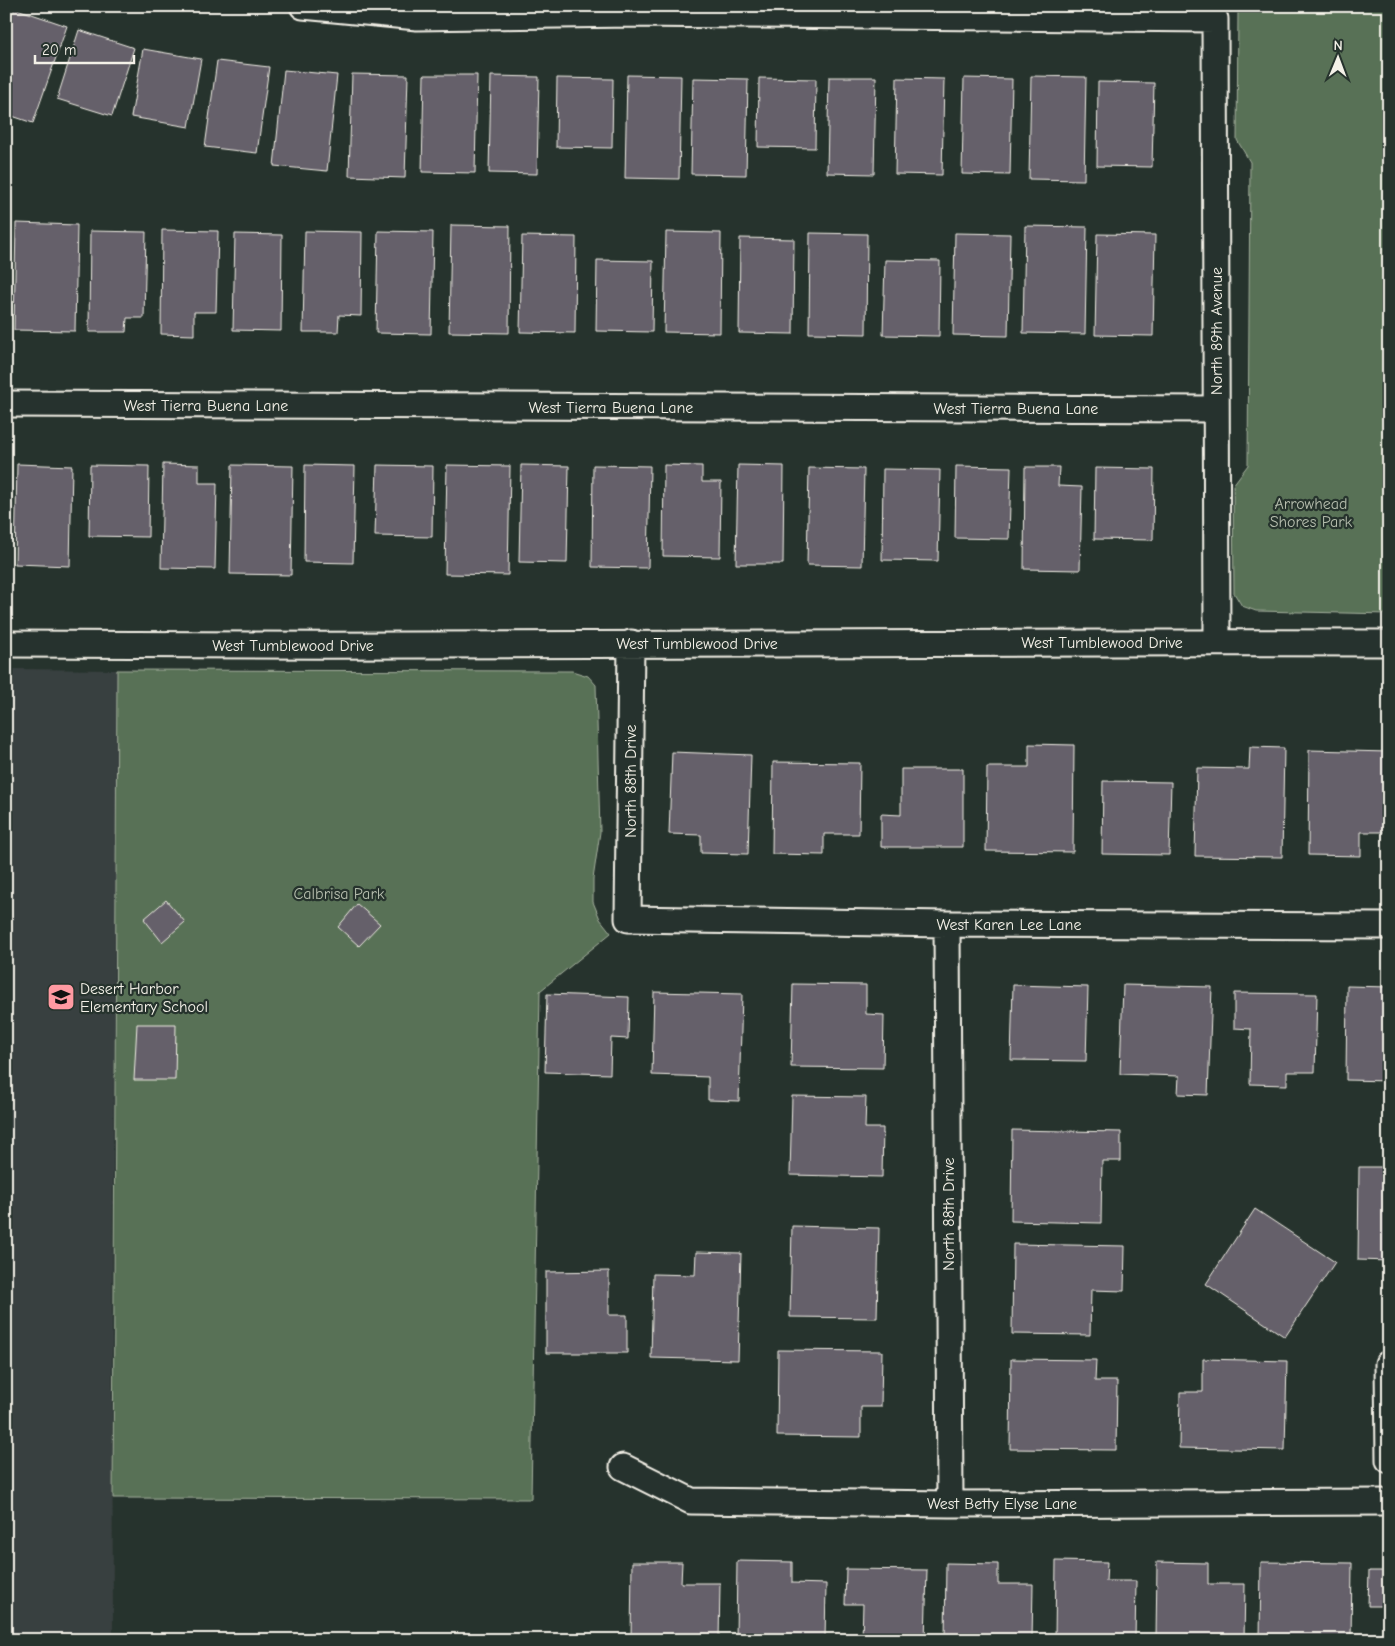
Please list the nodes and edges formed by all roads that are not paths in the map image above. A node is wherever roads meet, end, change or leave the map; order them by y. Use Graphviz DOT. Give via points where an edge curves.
graph roads {
  1 [pos="303,6"];
  2 [pos="920,11"];
  3 [pos="6,404"];
  4 [pos="1216,409"];
  5 [pos="1217,642"];
  6 [pos="631,643"];
  7 [pos="1389,643"];
  8 [pos="6,644"];
  9 [pos="628,919"];
  10 [pos="947,924"];
  11 [pos="1389,926"];
  12 [pos="1388,1364"];
  13 [pos="1389,1460"];
  14 [pos="623,1467"];
  15 [pos="1389,1502"];
  16 [pos="950,1504"];
  1 -- 2 [label="street" via="417,17"];
  2 -- 4 [label="street, North 89th Avenue" via="1215,19"];
  3 -- 4 [label="street, West Tierra Buena Lane"];
  4 -- 5 [label="street, North 89th Avenue"];
  5 -- 6 [label="street, West Tumblewood Drive"];
  5 -- 7 [label="street, West Tumblewood Drive"];
  6 -- 8 [label="street, West Tumblewood Drive"];
  6 -- 9 [label="street, North 88th Drive"];
  9 -- 10 [label="street, West Karen Lee Lane"];
  10 -- 11 [label="street, West Karen Lee Lane"];
  10 -- 16 [label="street, North 88th Drive"];
  12 -- 13 [label="street"];
  14 -- 16 [label="street, West Betty Elyse Lane" via="691,1501"];
  15 -- 16 [label="street, West Betty Elyse Lane"];
}
